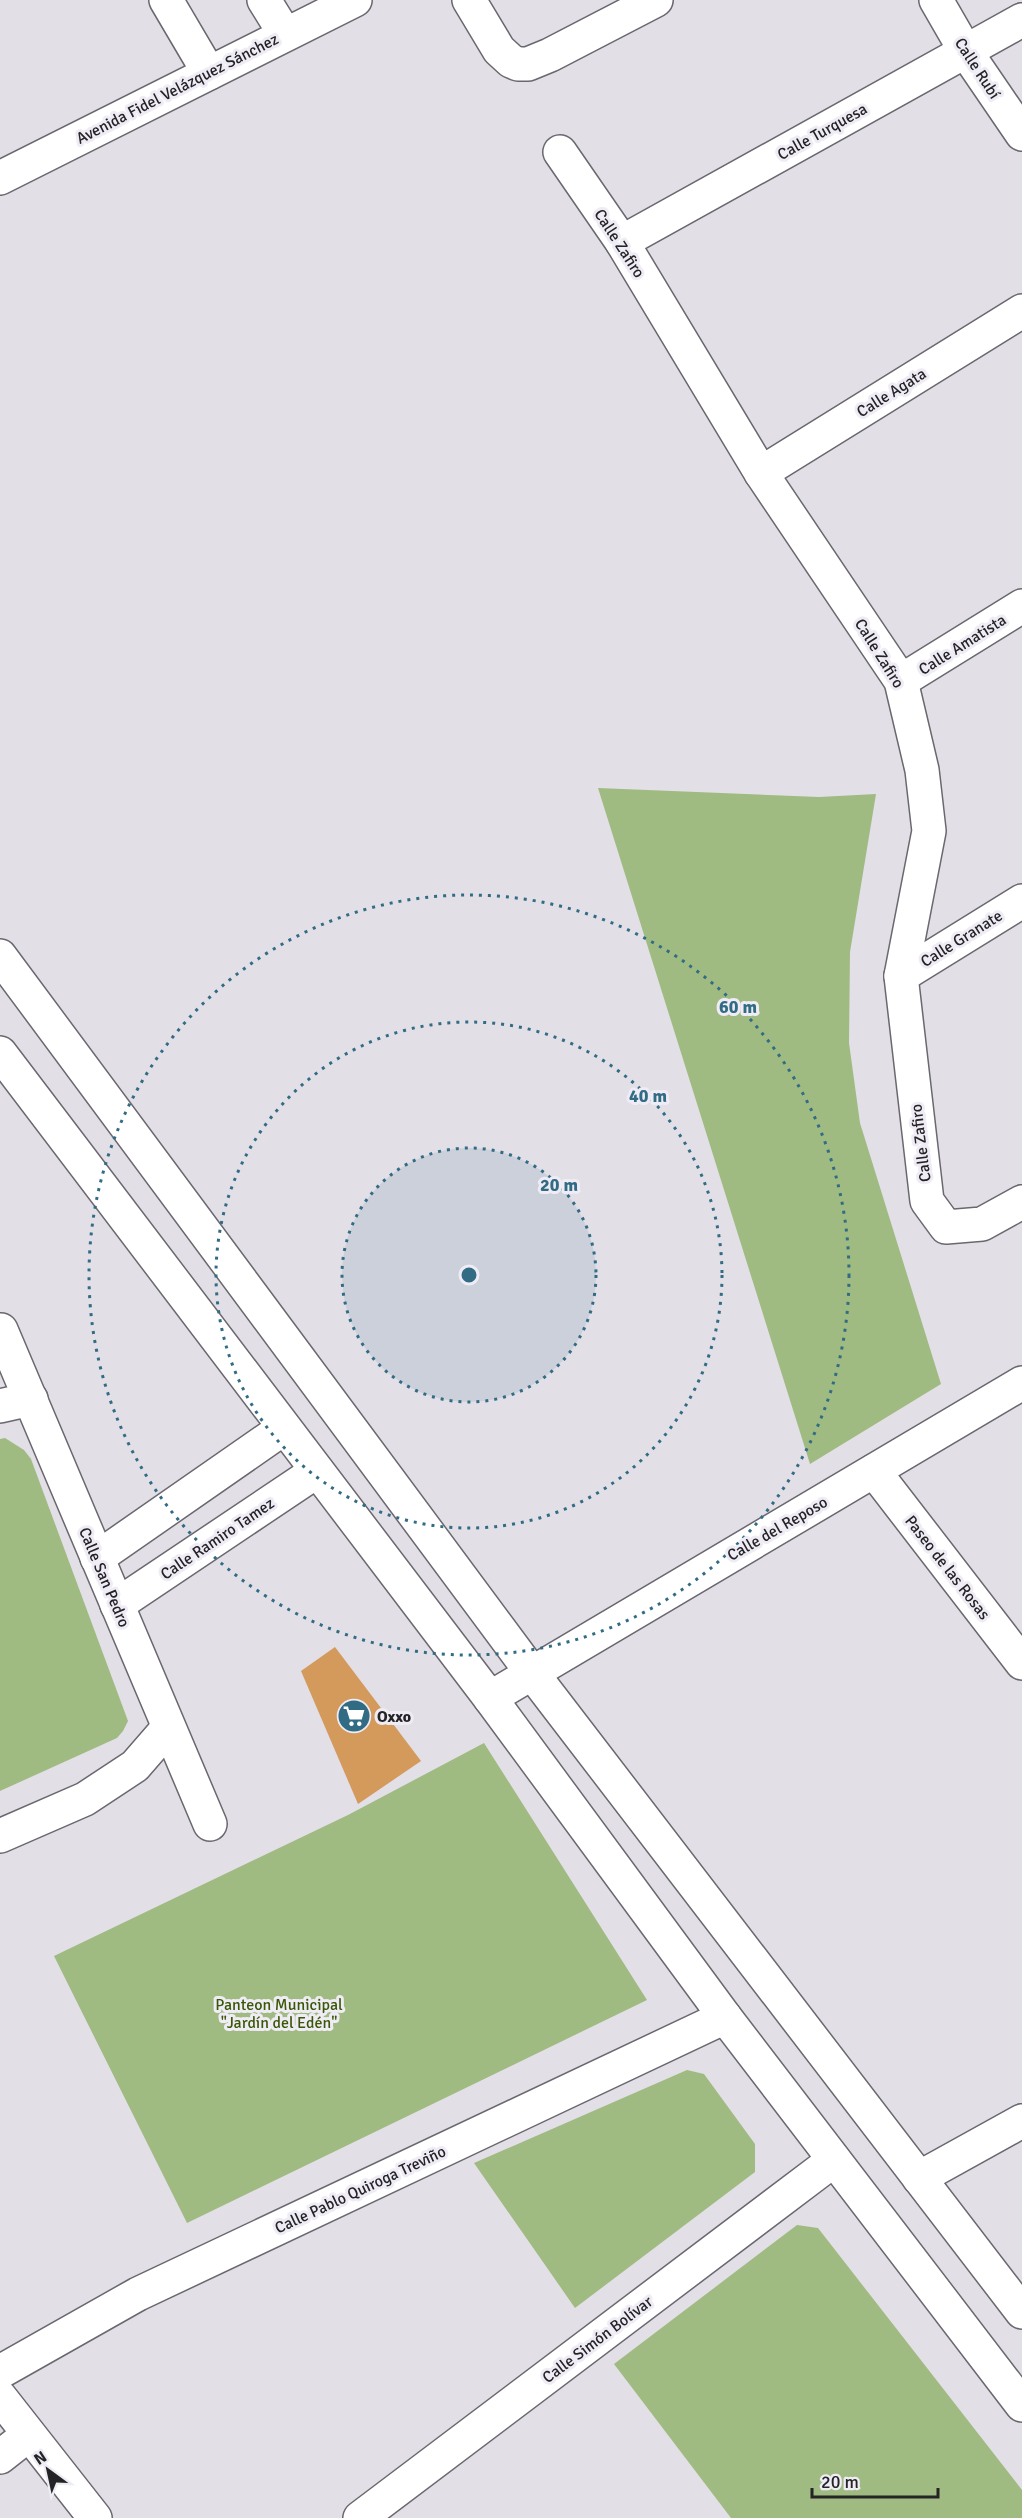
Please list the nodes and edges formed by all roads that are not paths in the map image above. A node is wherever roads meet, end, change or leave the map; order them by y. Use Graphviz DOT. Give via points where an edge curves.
graph roads {
  1 [pos="166,0"];
  2 [pos="264,0"];
  3 [pos="355,0"];
  4 [pos="469,0"];
  5 [pos="656,0"];
  6 [pos="936,0"];
  7 [pos="1022,20"];
  8 [pos="285,34"];
  9 [pos="966,52"];
  10 [pos="209,72"];
  11 [pos="1022,134"];
  12 [pos="560,152"];
  13 [pos="0,178"];
  14 [pos="622,242"];
  15 [pos="1022,311"];
  16 [pos="761,473"];
  17 [pos="1022,606"];
  18 [pos="901,681"];
  19 [pos="1022,901"];
  20 [pos="0,956"];
  21 [pos="901,976"];
  22 [pos="0,1053"];
  23 [pos="1022,1202"];
  24 [pos="1,1330"];
  25 [pos="1022,1383"];
  26 [pos="31,1399"];
  27 [pos="0,1406"];
  28 [pos="284,1428"];
  29 [pos="317,1470"];
  30 [pos="874,1471"];
  31 [pos="97,1558"];
  32 [pos="117,1605"];
  33 [pos="1022,1663"];
  34 [pos="532,1673"];
  35 [pos="490,1698"];
  36 [pos="168,1728"];
  37 [pos="210,1824"];
  38 [pos="0,1836"];
  39 [pos="725,2017"];
  40 [pos="1022,2121"];
  41 [pos="834,2160"];
  42 [pos="919,2178"];
  43 [pos="1022,2312"];
  44 [pos="0,2372"];
  45 [pos="0,2397"];
  46 [pos="1022,2405"];
  47 [pos="28,2435"];
  48 [pos="0,2457"];
  49 [pos="95,2518"];
  50 [pos="360,2518"];
  1 -- 10 [label="street"];
  2 -- 8 [label="street"];
  3 -- 8 [label="street, Avenida Fidel Velázquez Sánchez"];
  4 -- 5 [label="street" via="499,50 518,64 550,55"];
  6 -- 9 [label="street, Calle Rubí"];
  7 -- 9 [label="street, Calle Turquesa"];
  8 -- 10 [label="street, Avenida Fidel Velázquez Sánchez"];
  9 -- 11 [label="street, Calle Rubí"];
  9 -- 14 [label="street, Calle Turquesa"];
  10 -- 13 [label="street, Avenida Fidel Velázquez Sánchez"];
  12 -- 14 [label="street, Calle Zafiro"];
  14 -- 16 [label="street, Calle Zafiro"];
  15 -- 16 [label="street, Calle Agata"];
  16 -- 18 [label="street, Calle Zafiro"];
  17 -- 18 [label="street, Calle Amatista"];
  18 -- 21 [label="street, Calle Zafiro" via="922,770 929,831"];
  19 -- 21 [label="street, Calle Granate"];
  20 -- 34 [label="street"];
  21 -- 23 [label="street, Calle Zafiro" via="927,1201 946,1227 982,1224"];
  22 -- 28 [label="street"];
  24 -- 26 [label="street, Calle San Pedro"];
  25 -- 30 [label="street, Calle del Reposo"];
  26 -- 27 [label="street"];
  26 -- 31 [label="street, Calle San Pedro"];
  28 -- 29 [label="street"];
  28 -- 31 [label="street"];
  29 -- 32 [label="street, Calle Ramiro Tamez"];
  29 -- 35 [label="street"];
  30 -- 33 [label="street, Paseo de las Rosas"];
  30 -- 34 [label="street, Calle del Reposo"];
  31 -- 32 [label="street, Calle San Pedro"];
  32 -- 36 [label="street, Calle San Pedro"];
  34 -- 35 [label="street, Calle del Reposo"];
  34 -- 42 [label="street"];
  35 -- 39 [label="street"];
  36 -- 37 [label="street, Calle San Pedro"];
  36 -- 38 [label="street" via="135,1766 86,1799"];
  39 -- 41 [label="street"];
  39 -- 44 [label="street, Calle Pablo Quiroga Treviño" via="138,2294"];
  40 -- 42 [label="street"];
  41 -- 46 [label="street"];
  41 -- 50 [label="street, Calle Simón Bolívar"];
  42 -- 43 [label="street"];
  45 -- 47 [label="street"];
  47 -- 48 [label="street"];
  47 -- 49 [label="street"];
}
